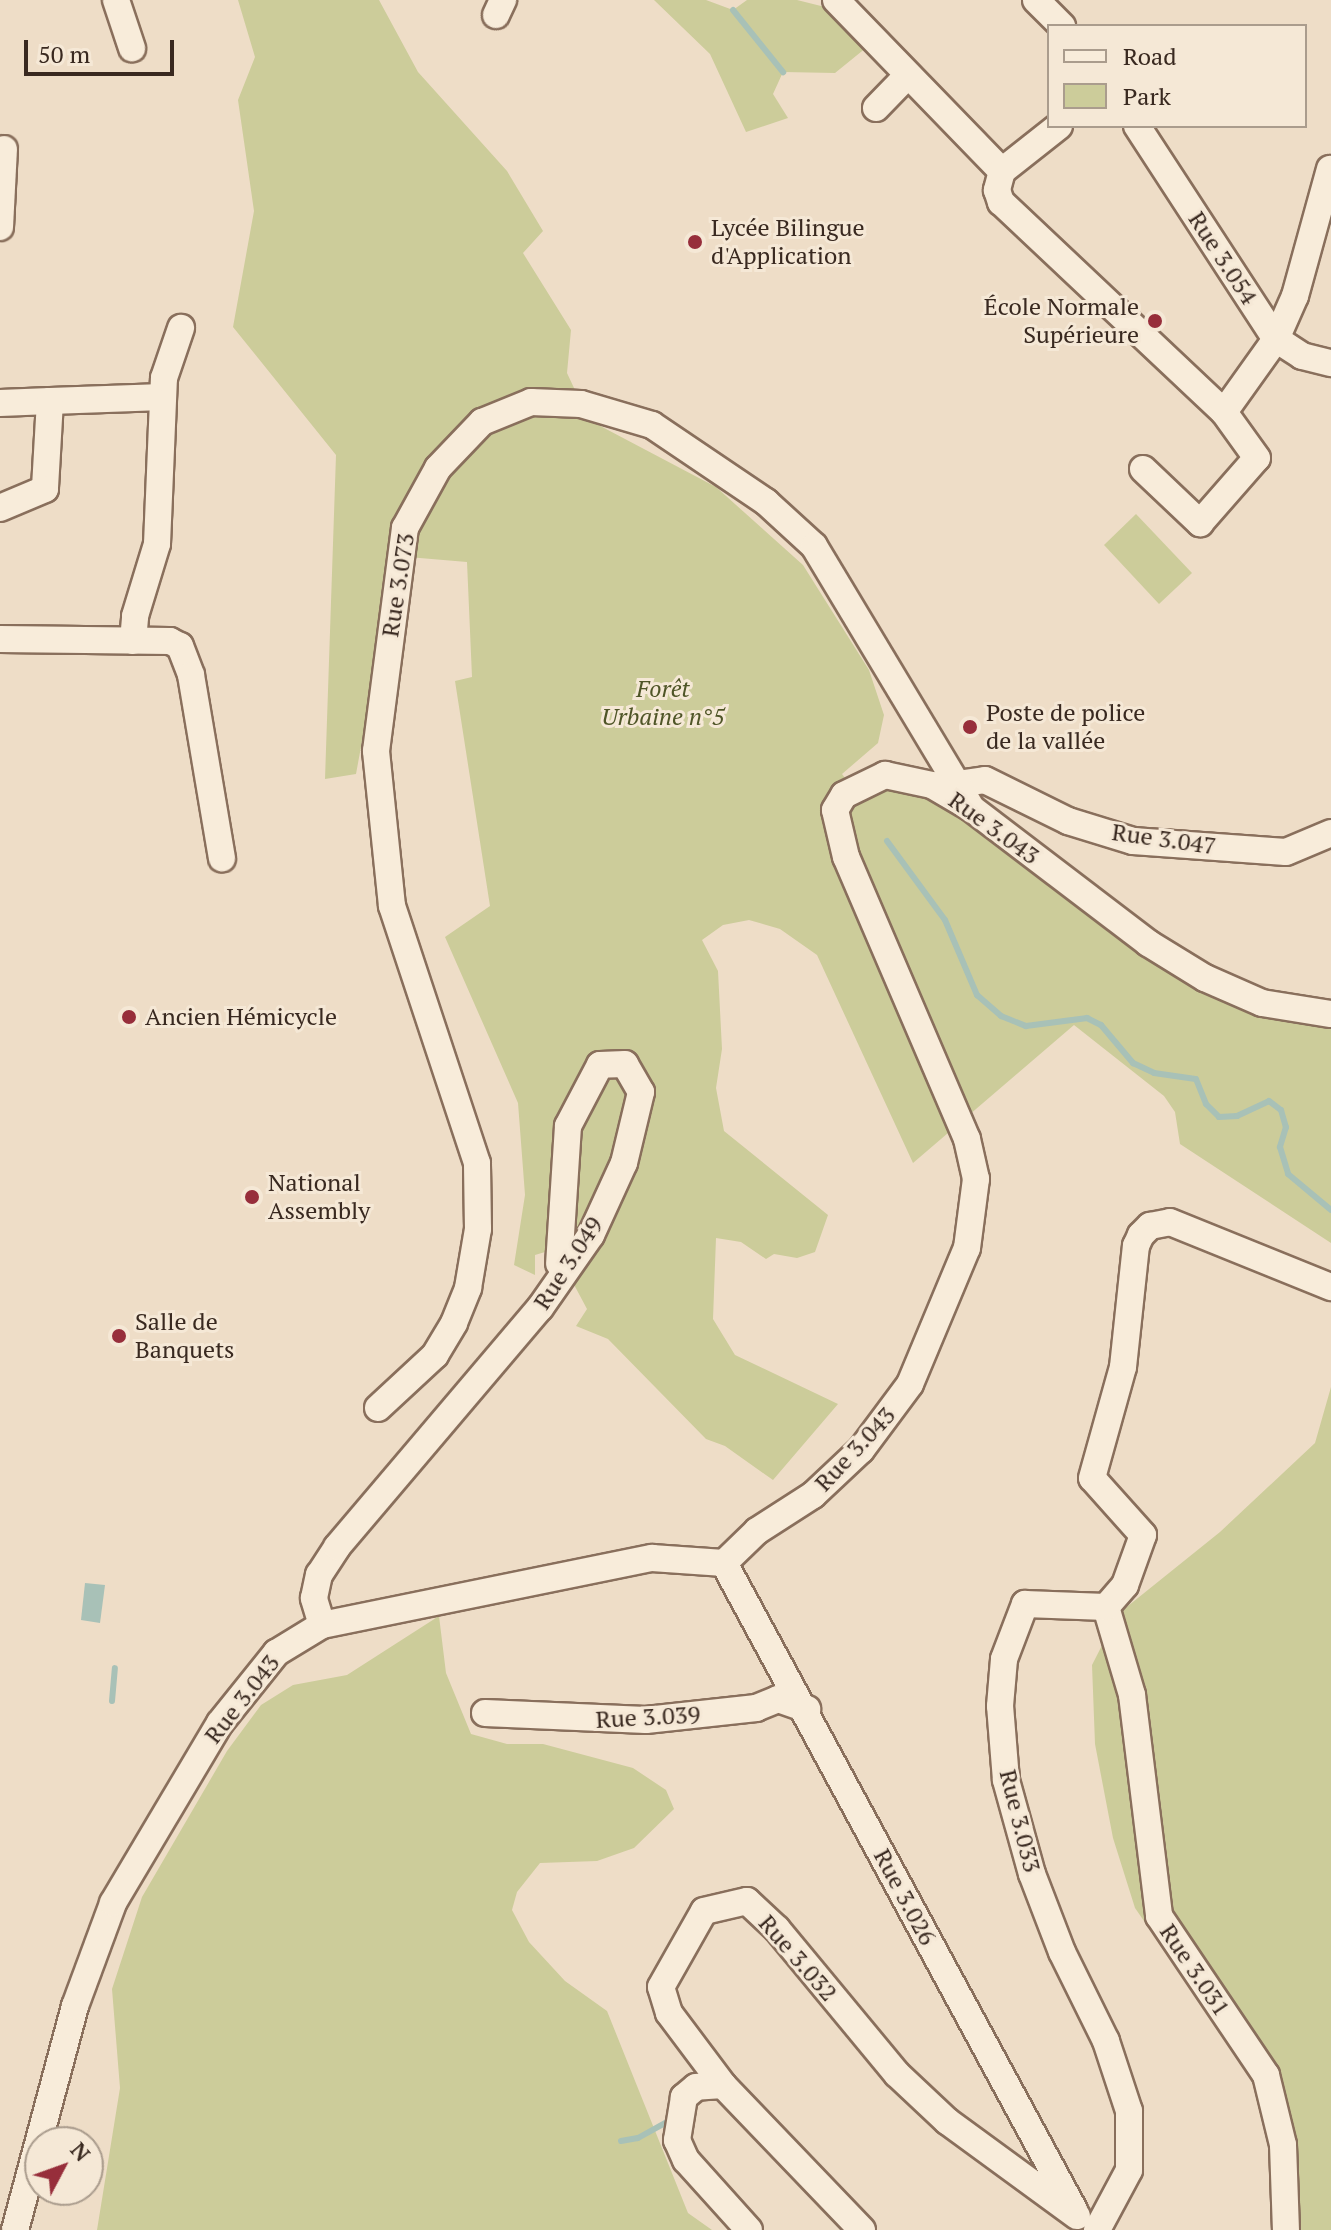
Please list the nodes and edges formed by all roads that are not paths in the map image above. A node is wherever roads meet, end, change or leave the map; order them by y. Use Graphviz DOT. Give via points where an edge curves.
graph roads {
  1 [pos="116,0"];
  2 [pos="836,0"];
  3 [pos="1036,0"];
  4 [pos="1060,24"];
  5 [pos="132,48"];
  6 [pos="908,75"];
  7 [pos="876,108"];
  8 [pos="1056,128"];
  9 [pos="1138,128"];
  10 [pos="4,149"];
  11 [pos="1330,169"];
  12 [pos="1002,171"];
  13 [pos="0,227"];
  14 [pos="181,328"];
  15 [pos="1276,339"];
  16 [pos="1331,363"];
  17 [pos="163,397"];
  18 [pos="50,401"];
  19 [pos="0,403"];
  20 [pos="1224,412"];
  21 [pos="1143,469"];
  22 [pos="0,508"];
  23 [pos="0,639"];
  24 [pos="133,641"];
  25 [pos="957,784"];
  26 [pos="971,808"];
  27 [pos="1331,833"];
  28 [pos="222,858"];
  29 [pos="1331,1014"];
  30 [pos="559,1264"];
  31 [pos="1331,1287"];
  32 [pos="378,1408"];
  33 [pos="724,1563"];
  34 [pos="1106,1607"];
  35 [pos="322,1625"];
  36 [pos="807,1709"];
  37 [pos="485,1713"];
  38 [pos="723,2085"];
  39 [pos="1087,2225"];
  40 [pos="15,2230"];
  41 [pos="749,2230"];
  42 [pos="862,2230"];
  43 [pos="1286,2230"];
  1 -- 5 [label="street"];
  2 -- 6 [label="street"];
  3 -- 4 [label="street"];
  6 -- 7 [label="street"];
  6 -- 12 [label="street"];
  8 -- 12 [label="street"];
  9 -- 15 [label="street, Rue 3.054"];
  10 -- 13 [label="street"];
  11 -- 15 [label="street" via="1295,296"];
  12 -- 20 [label="street" via="997,190 1008,210"];
  14 -- 17 [label="street"];
  15 -- 16 [label="street, Rue 3.054" via="1302,356"];
  15 -- 20 [label="street"];
  17 -- 18 [label="street"];
  17 -- 24 [label="street" via="157,544 135,616"];
  18 -- 19 [label="street"];
  18 -- 22 [label="street" via="45,489"];
  20 -- 21 [label="street" via="1257,458 1200,523"];
  23 -- 24 [label="street"];
  24 -- 28 [label="street" via="170,641 188,660"];
  25 -- 26 [label="street, Rue 3.073"];
  25 -- 27 [label="street, Rue 3.047" via="985,780 1068,821 1133,841 1286,852"];
  25 -- 32 [label="street, Rue 3.073" via="814,546 766,502 652,425 581,404 531,402 482,422 438,468 405,528 376,751 392,906 477,1163 478,1215 468,1288 454,1323 435,1355"];
  26 -- 29 [label="street, Rue 3.043" via="1148,943 1205,978 1262,1003"];
  26 -- 33 [label="street, Rue 3.043" via="932,785 885,775 844,795 835,810 846,857 967,1139 976,1179 967,1248 950,1299 888,1418 813,1495 757,1531"];
  30 -- 35 [label="street, Rue 3.049" via="568,1126 600,1065 625,1064 641,1092 624,1163 591,1235 540,1308 337,1547 319,1575 314,1598"];
  31 -- 34 [label="street" via="1170,1222 1150,1226 1141,1235 1123,1367 1092,1478 1143,1535 1125,1585"];
  33 -- 35 [label="street, Rue 3.043" via="652,1558"];
  33 -- 36 [label="street, Rue 3.026"];
  34 -- 39 [label="street, Rue 3.033" via="1025,1604 1004,1659 1000,1706 1006,1780 1032,1874 1062,1952 1106,2041 1129,2111 1129,2170"];
  34 -- 43 [label="street, Rue 3.031" via="1132,1695 1159,1916 1266,2075 1283,2145"];
  35 -- 40 [label="street, Rue 3.043" via="286,1645 254,1676 211,1736 113,1903 75,2006"];
  36 -- 37 [label="street, Rue 3.039" via="778,1699 756,1708 646,1720"];
  36 -- 39 [label="street, Rue 3.026"];
  38 -- 39 [label="street, Rue 3.032" via="669,2013 661,1987 704,1911 747,1901 777,1929 897,2074 947,2121"];
  38 -- 41 [label="street" via="696,2087 684,2097 677,2140 686,2160"];
  38 -- 42 [label="street, Rue 3.032"];
}
